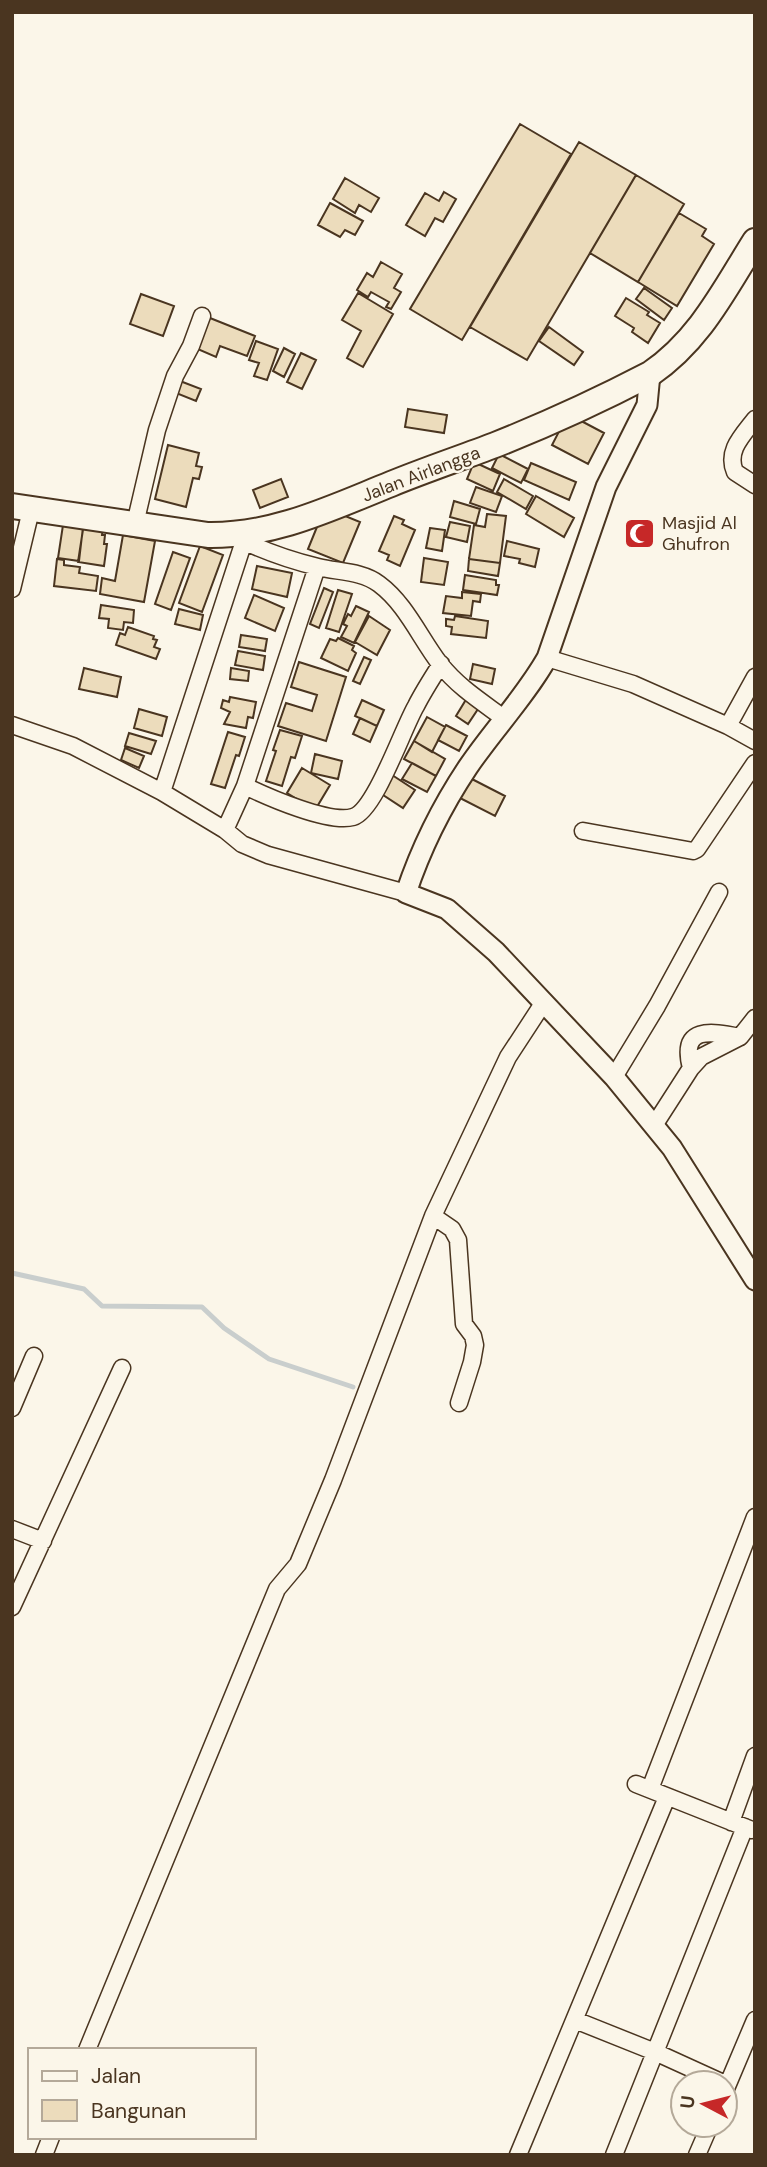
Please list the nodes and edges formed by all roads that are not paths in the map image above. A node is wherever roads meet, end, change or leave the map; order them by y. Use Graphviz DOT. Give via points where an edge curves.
graph roads {
  1 [pos="755,241"];
  2 [pos="202,316"];
  3 [pos="650,374"];
  4 [pos="755,419"];
  5 [pos="755,485"];
  6 [pos="22,508"];
  7 [pos="135,524"];
  8 [pos="238,538"];
  9 [pos="317,566"];
  10 [pos="12,589"];
  11 [pos="547,658"];
  12 [pos="441,664"];
  13 [pos="755,677"];
  14 [pos="505,719"];
  15 [pos="12,725"];
  16 [pos="728,726"];
  17 [pos="755,741"];
  18 [pos="755,763"];
  19 [pos="245,786"];
  20 [pos="162,792"];
  21 [pos="225,830"];
  22 [pos="583,831"];
  23 [pos="719,892"];
  24 [pos="406,893"];
  25 [pos="544,1002"];
  26 [pos="755,1018"];
  27 [pos="614,1077"];
  28 [pos="655,1124"];
  29 [pos="433,1216"];
  30 [pos="755,1280"];
  31 [pos="34,1356"];
  32 [pos="122,1367"];
  33 [pos="459,1403"];
  34 [pos="12,1408"];
  35 [pos="755,1517"];
  36 [pos="12,1529"];
  37 [pos="43,1541"];
  38 [pos="12,1607"];
  39 [pos="755,1756"];
  40 [pos="667,1797"];
  41 [pos="743,1827"];
  42 [pos="575,2020"];
  43 [pos="755,2020"];
  44 [pos="88,2048"];
  45 [pos="655,2052"];
  46 [pos="690,2069"];
  47 [pos="733,2069"];
  48 [pos="518,2155"];
  49 [pos="614,2155"];
  1 -- 3 [label="main road, Jalan Airlangga" via="687,344"];
  2 -- 7 [label="street" via="161,419"];
  3 -- 8 [label="main road, Jalan Airlangga" via="495,445 321,514"];
  3 -- 11 [label="street" via="647,405 606,487"];
  4 -- 5 [label="street" via="731,457 735,472"];
  6 -- 7 [label="main road, Jalan Airlangga"];
  6 -- 10 [label="street"];
  7 -- 8 [label="main road, Jalan Airlangga"];
  8 -- 9 [label="street"];
  8 -- 20 [label="street"];
  9 -- 12 [label="street" via="367,576 381,585"];
  9 -- 19 [label="street"];
  11 -- 14 [label="street"];
  11 -- 16 [label="street" via="633,684"];
  12 -- 14 [label="street" via="463,689"];
  12 -- 19 [label="street" via="360,813 343,818 317,813"];
  13 -- 16 [label="street"];
  14 -- 24 [label="street" via="468,766 440,815"];
  15 -- 20 [label="street" via="73,746"];
  16 -- 17 [label="street"];
  18 -- 22 [label="street" via="693,851"];
  19 -- 21 [label="street"];
  20 -- 21 [label="street"];
  21 -- 24 [label="street" via="242,844 268,855"];
  23 -- 27 [label="street"];
  24 -- 25 [label="street" via="447,909"];
  25 -- 27 [label="street"];
  25 -- 29 [label="street" via="508,1057"];
  26 -- 28 [label="street" via="740,1037 696,1036 687,1046 691,1068"];
  27 -- 28 [label="street"];
  28 -- 30 [label="street"];
  29 -- 33 [label="street" via="452,1229 458,1240 464,1324 475,1345"];
  29 -- 44 [label="street" via="333,1480 298,1564 277,1589"];
  31 -- 34 [label="street"];
  32 -- 37 [label="street"];
  35 -- 40 [label="street" via="643,1786"];
  36 -- 37 [label="street"];
  37 -- 38 [label="street"];
  39 -- 41 [label="street"];
  40 -- 41 [label="street"];
  40 -- 42 [label="street"];
  41 -- 45 [label="street"];
  42 -- 45 [label="street"];
  42 -- 48 [label="street"];
  43 -- 47 [label="street"];
  45 -- 46 [label="street"];
  45 -- 49 [label="street"];
}
